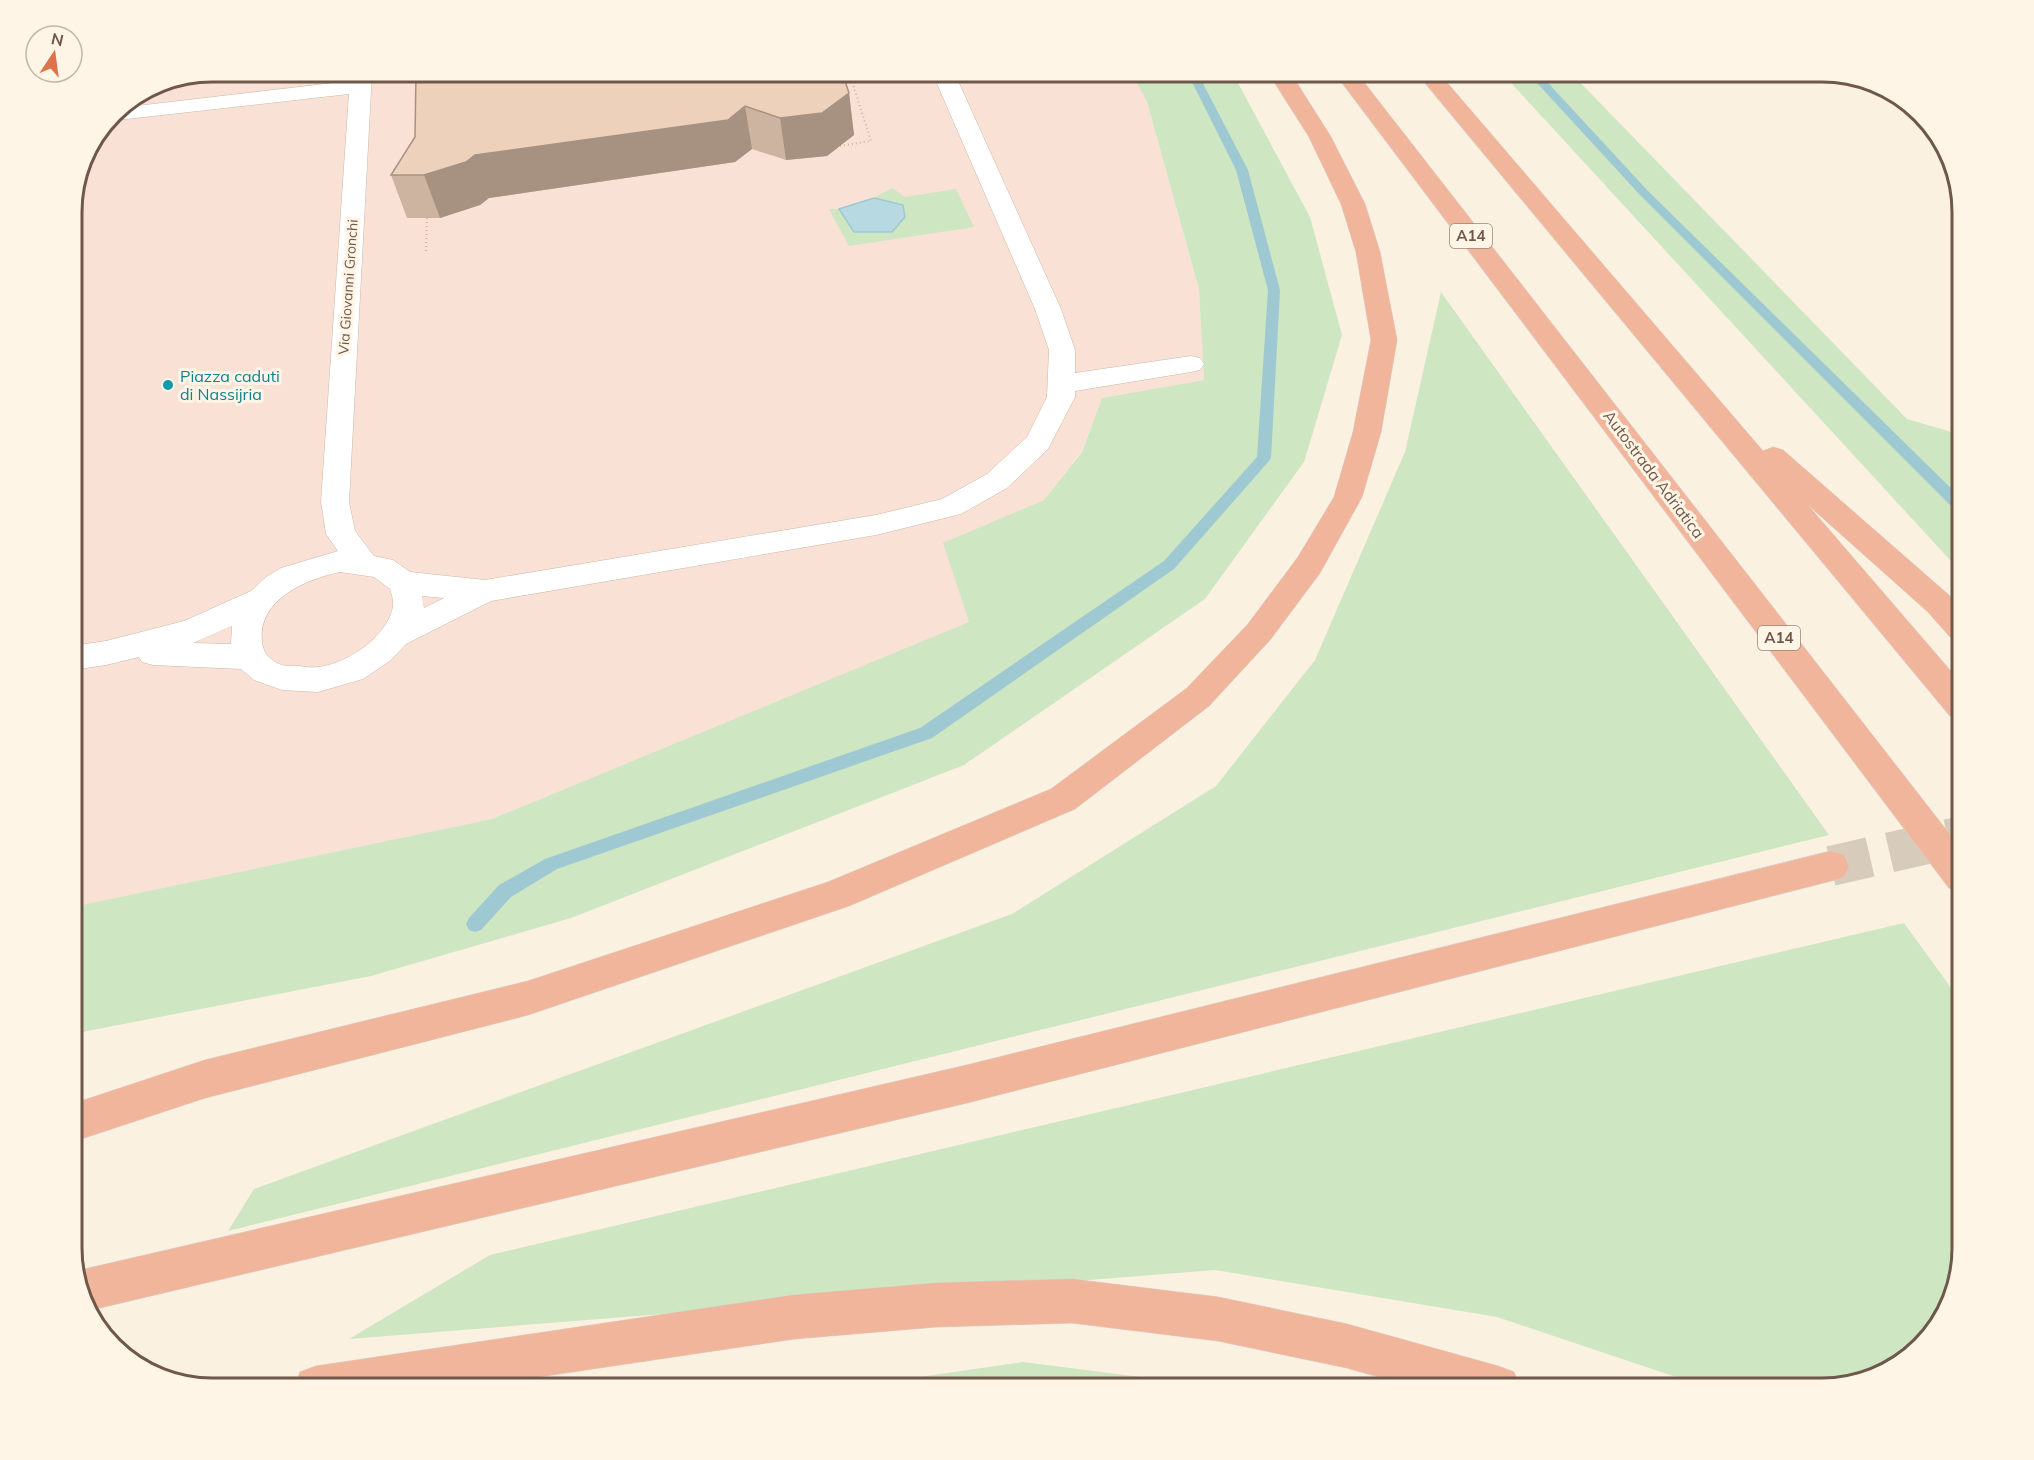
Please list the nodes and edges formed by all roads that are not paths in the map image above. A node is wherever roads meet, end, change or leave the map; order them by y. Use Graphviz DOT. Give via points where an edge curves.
graph roads {
  1 [pos="340,82"];
  2 [pos="361,82"];
  3 [pos="947,82"];
  4 [pos="1285,82"];
  5 [pos="1353,82"];
  6 [pos="1435,82"];
  7 [pos="129,113"];
  8 [pos="1191,364"];
  9 [pos="1685,378"];
  10 [pos="1060,384"];
  11 [pos="335,502"];
  12 [pos="362,561"];
  13 [pos="296,573"];
  14 [pos="404,583"];
  15 [pos="484,591"];
  16 [pos="260,600"];
  17 [pos="1952,619"];
  18 [pos="399,634"];
  19 [pos="106,653"];
  20 [pos="83,656"];
  21 [pos="250,657"];
  22 [pos="1952,695"];
  23 [pos="1952,864"];
  24 [pos="1831,866"];
  25 [pos="83,1119"];
  26 [pos="90,1291"];
  27 [pos="383,1378"];
  28 [pos="1462,1378"];
  1 -- 7 [label="street"];
  2 -- 11 [label="street, Via Giovanni Gronchi"];
  3 -- 10 [label="street" via="1048,309 1062,350"];
  4 -- 25 [label="highway" via="1320,137 1353,204 1368,252 1384,340 1367,432 1348,497 1309,565 1259,632 1198,697 1063,799 836,895 528,998 205,1079"];
  5 -- 23 [label="highway, Autostrada Adriatica / A14"];
  6 -- 9 [label="highway"];
  8 -- 10 [label="street"];
  9 -- 17 [label="highway"];
  9 -- 22 [label="highway"];
  10 -- 15 [label="street" via="1061,397 1038,442 997,481 951,507 876,525"];
  11 -- 12 [label="street, Via Giovanni Gronchi" via="340,534"];
  11 -- 13 [label="street, Via Giovanni Gronchi" via="318,540"];
  12 -- 13 [label="street" via="340,561"];
  12 -- 14 [label="street" via="394,572"];
  13 -- 16 [label="street"];
  14 -- 15 [label="street"];
  14 -- 18 [label="street" via="410,598 409,616"];
  15 -- 18 [label="street"];
  16 -- 19 [label="street" via="192,631"];
  16 -- 21 [label="street" via="248,620 244,639"];
  18 -- 21 [label="street" via="382,652 359,667 332,676 282,678"];
  19 -- 20 [label="street"];
  19 -- 21 [label="street"];
  24 -- 26 [label="highway" via="967,1084"];
  27 -- 28 [label="highway" via="794,1317 936,1305 1072,1301 1218,1319 1347,1346"];
}
